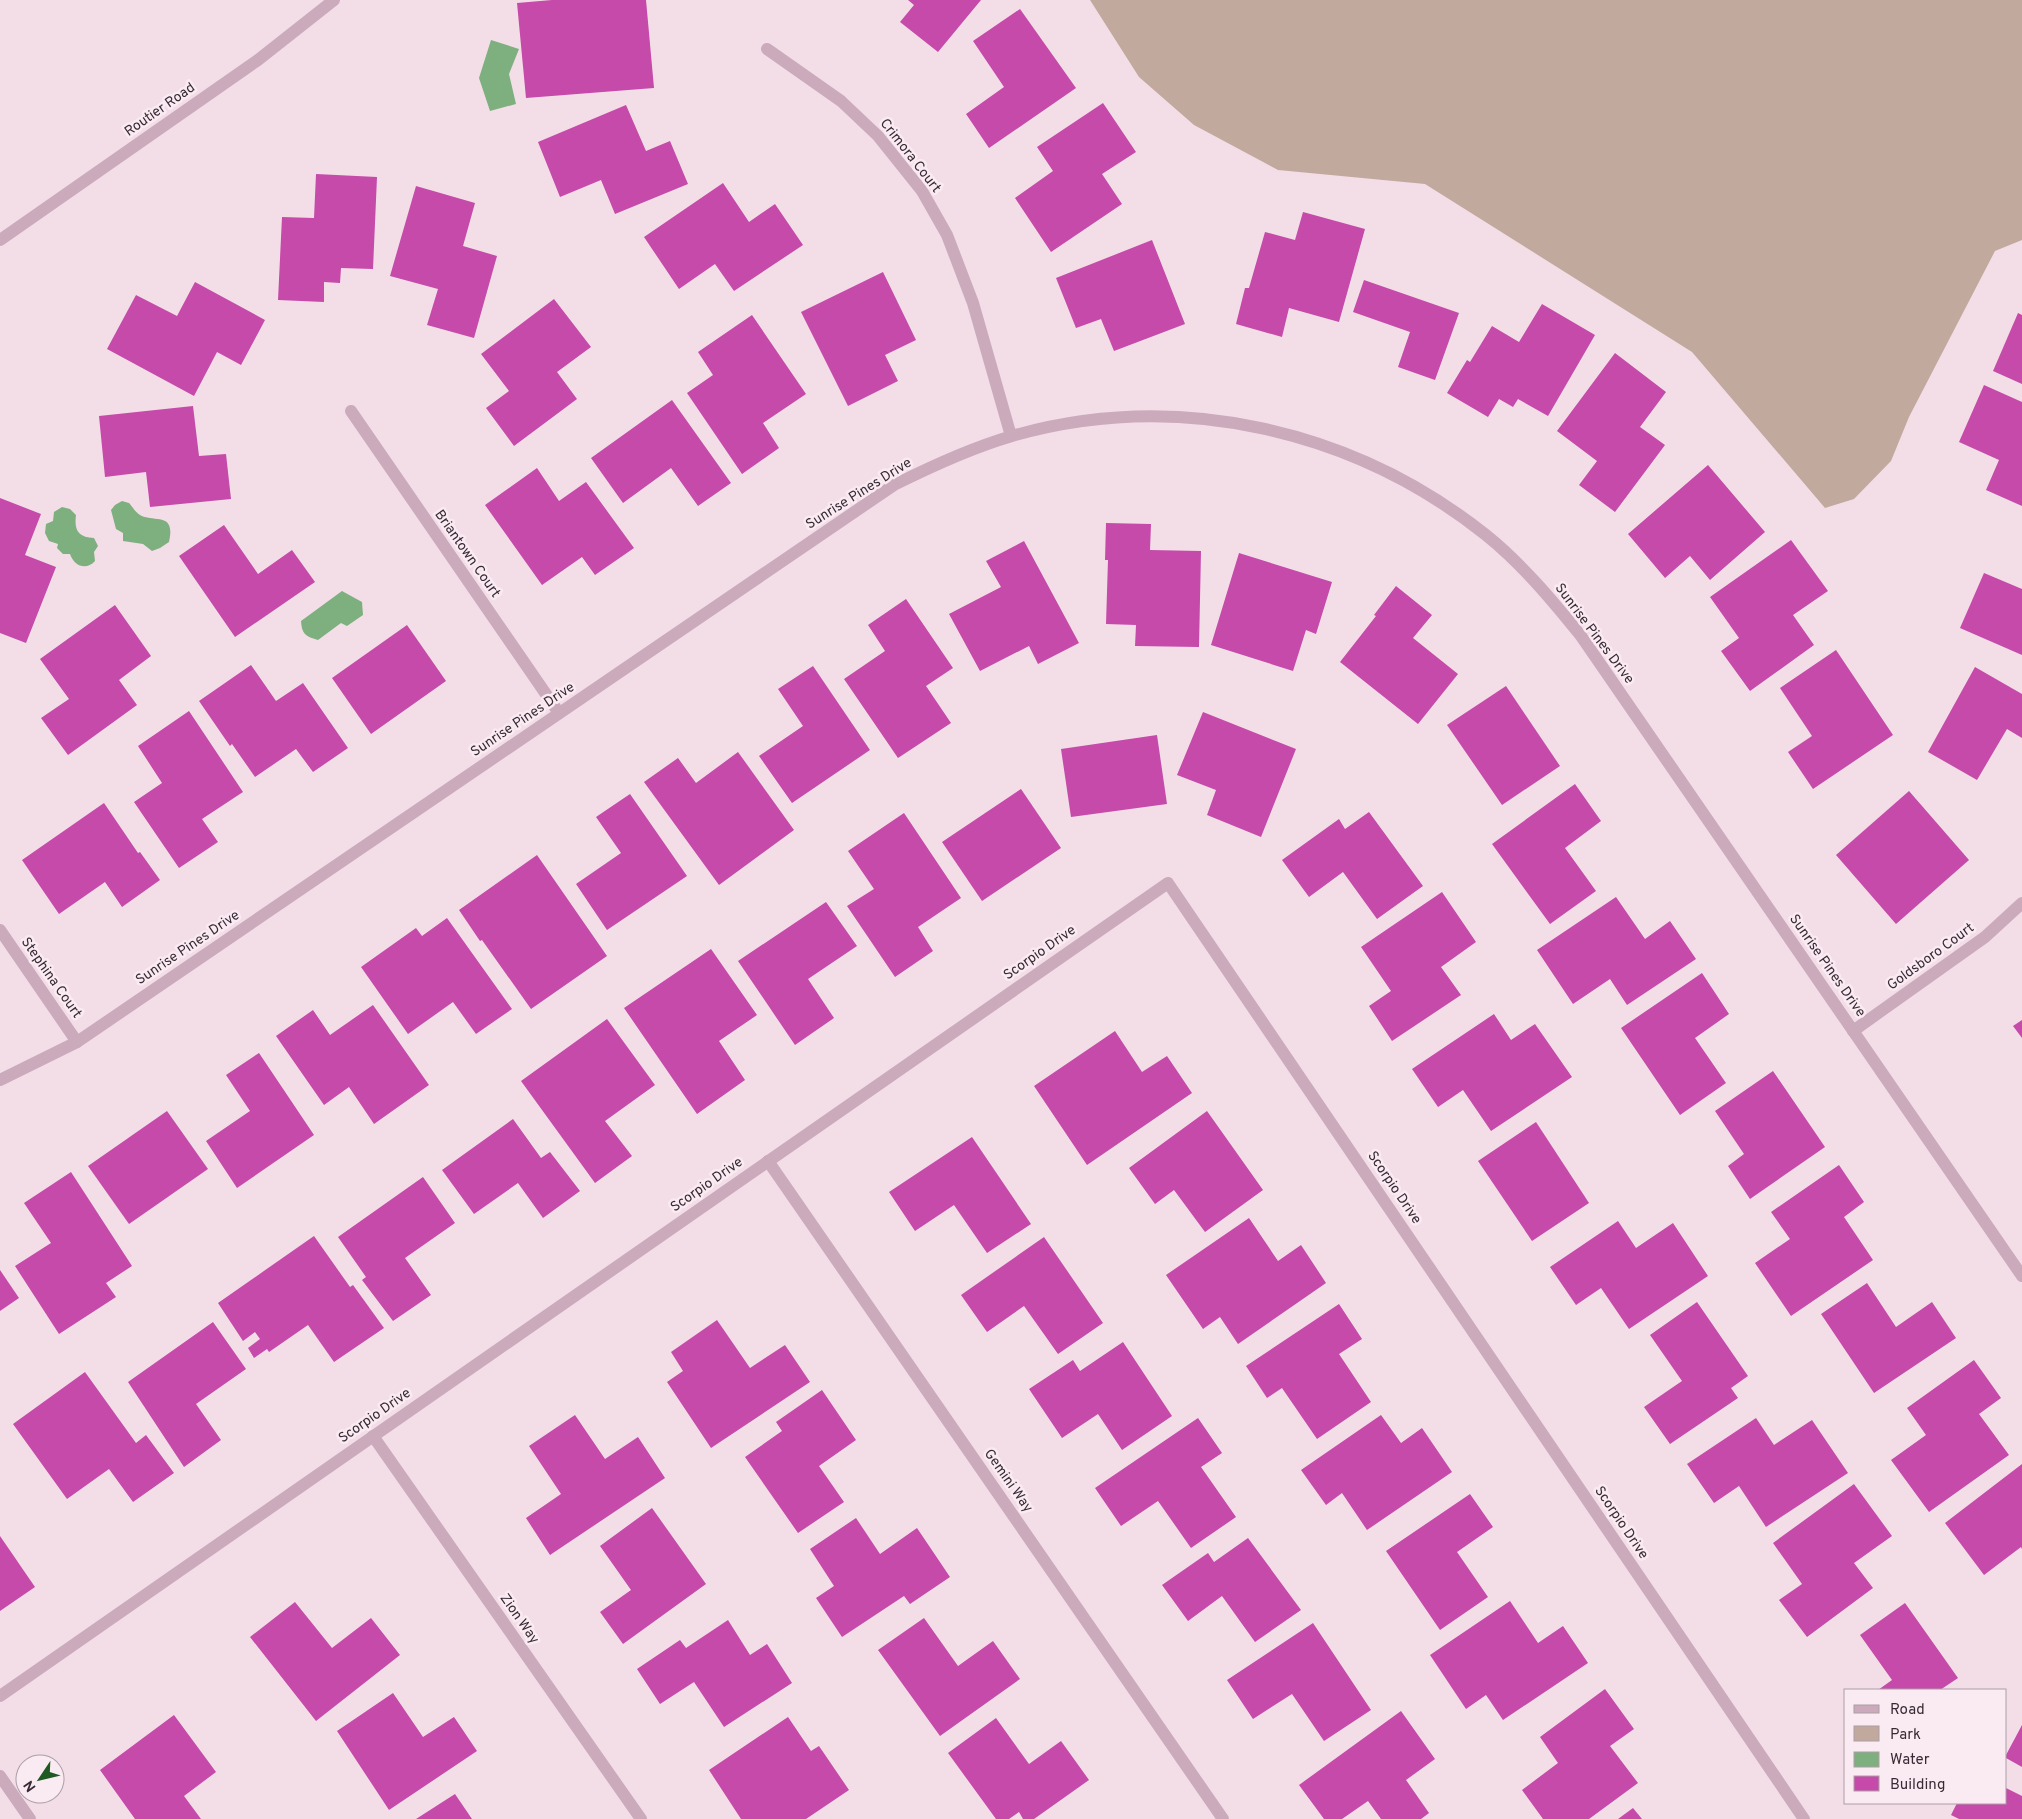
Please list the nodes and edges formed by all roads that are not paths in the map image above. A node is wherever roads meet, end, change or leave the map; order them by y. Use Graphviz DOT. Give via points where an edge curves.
graph roads {
  1 [pos="334,0"];
  2 [pos="767,49"];
  3 [pos="0,240"];
  4 [pos="351,412"];
  5 [pos="1012,436"];
  6 [pos="559,713"];
  7 [pos="2022,903"];
  8 [pos="0,930"];
  9 [pos="1853,1031"];
  10 [pos="77,1042"];
  11 [pos="0,1080"];
  12 [pos="768,1161"];
  13 [pos="2022,1276"];
  14 [pos="373,1436"];
  15 [pos="0,1696"];
  16 [pos="0,1776"];
  17 [pos="30,1819"];
  18 [pos="641,1819"];
  19 [pos="1223,1819"];
  20 [pos="1804,1819"];
  1 -- 3 [label="street, Routier Road" via="258,60"];
  2 -- 5 [label="street, Crimora Court" via="841,101 878,136 922,191 947,235 973,303"];
  4 -- 6 [label="street, Briantown Court"];
  5 -- 6 [label="street, Sunrise Pines Drive" via="935,464 894,486"];
  5 -- 9 [label="street, Sunrise Pines Drive" via="1057,426 1121,418 1194,418 1240,424 1311,442 1372,464 1451,509 1522,567 1581,636"];
  6 -- 10 [label="street, Sunrise Pines Drive"];
  7 -- 9 [label="street, Goldsboro Court" via="1986,937"];
  8 -- 10 [label="street, Stephina Court"];
  9 -- 13 [label="street, Sunrise Pines Drive"];
  10 -- 11 [label="street, Sunrise Pines Drive"];
  12 -- 14 [label="street, Scorpio Drive"];
  12 -- 19 [label="street, Gemini Way"];
  12 -- 20 [label="street, Scorpio Drive" via="1168,883"];
  14 -- 15 [label="street, Scorpio Drive"];
  14 -- 18 [label="street, Zion Way"];
  16 -- 17 [label="street"];
}
